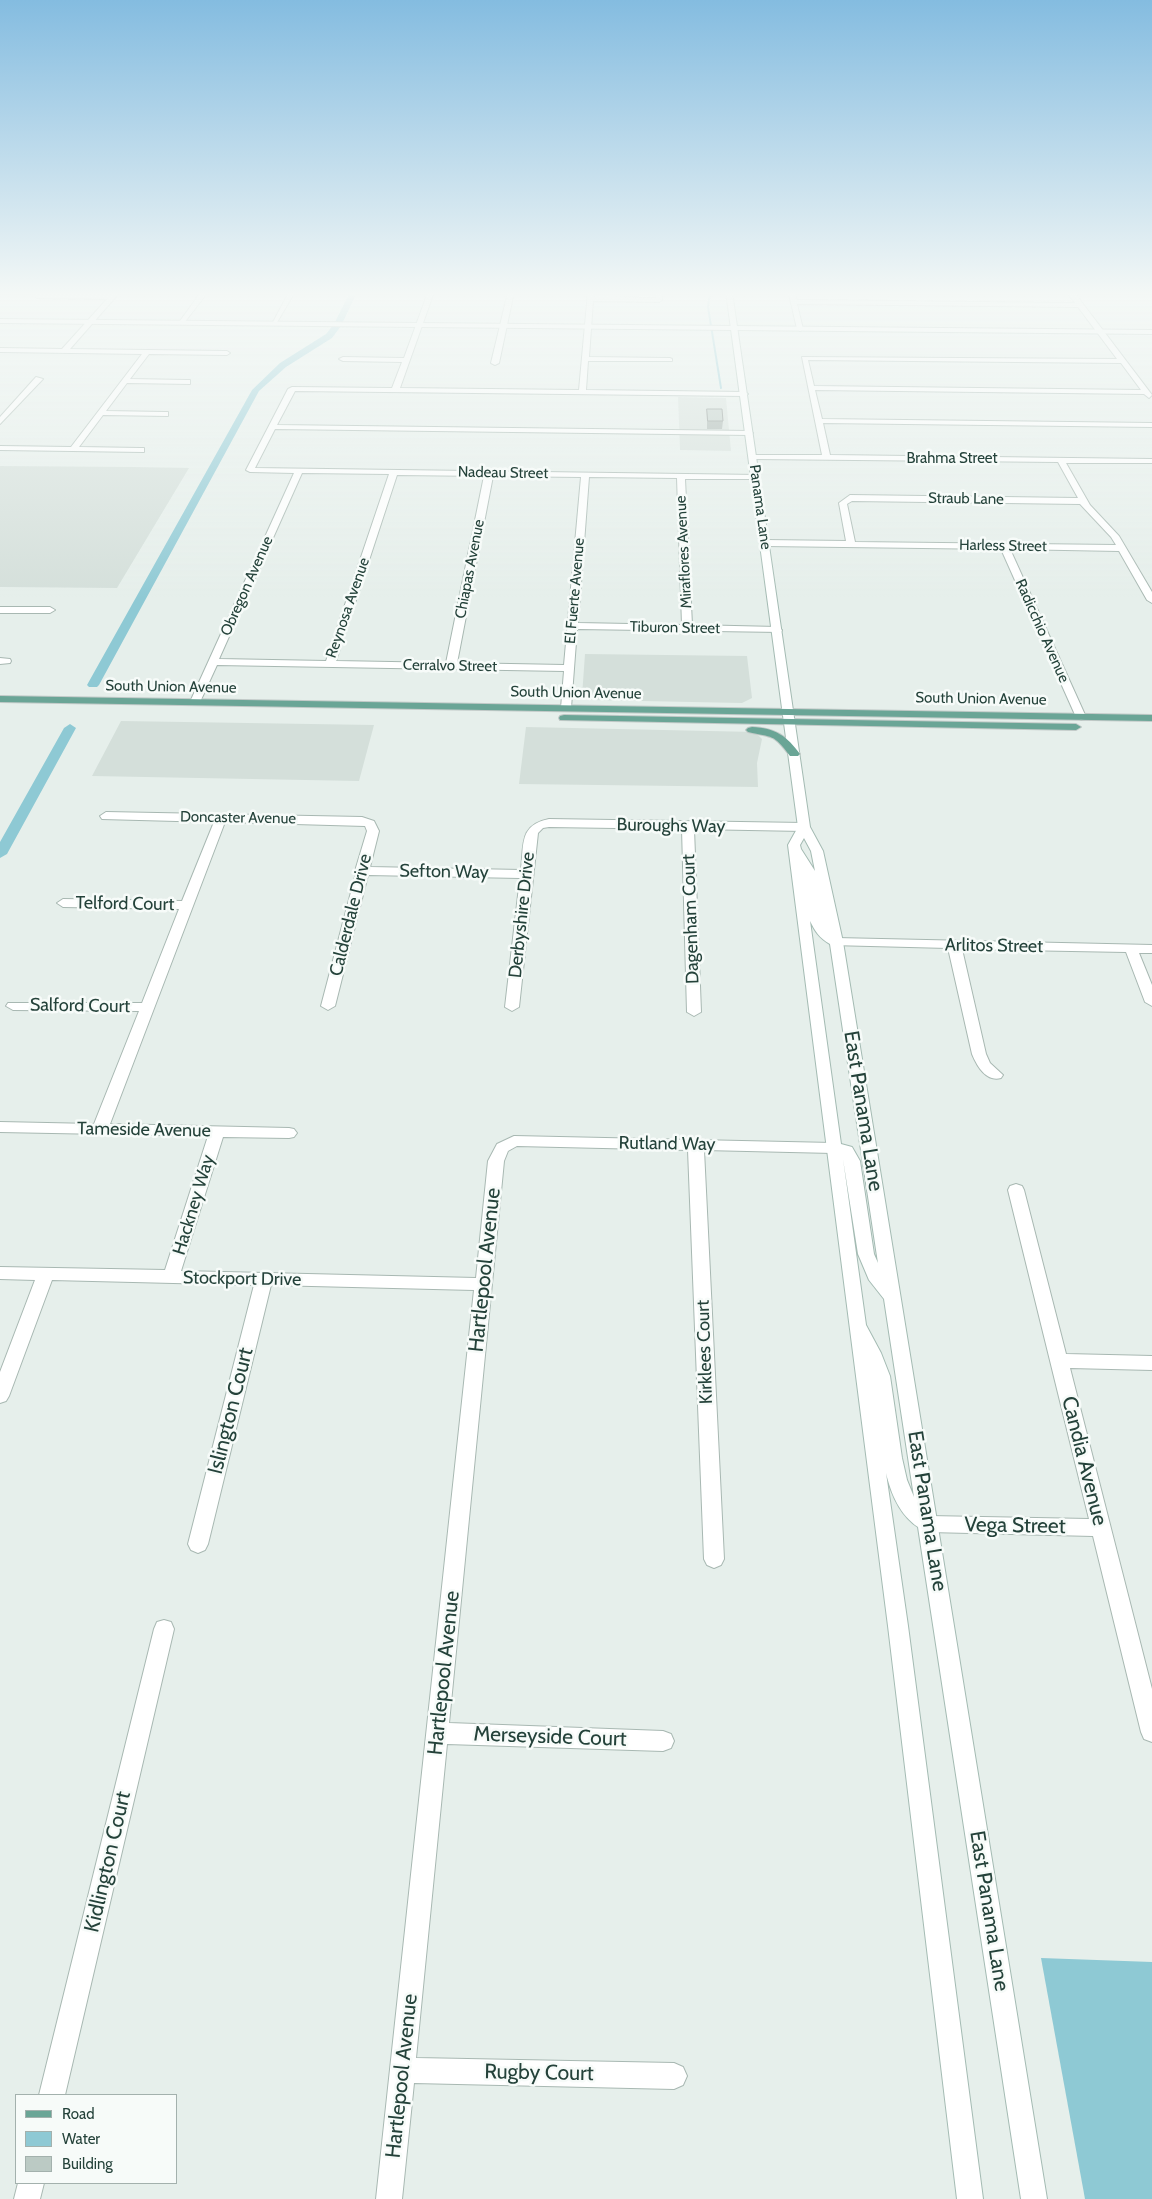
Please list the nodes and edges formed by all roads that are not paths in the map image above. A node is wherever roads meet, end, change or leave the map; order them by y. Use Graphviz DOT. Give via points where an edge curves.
graph roads {
  1 [pos="744,394"];
  2 [pos="23,395"];
  3 [pos="114,395"];
  4 [pos="289,395"];
  5 [pos="813,395"];
  6 [pos="100,413"];
  7 [pos="165,414"];
  8 [pos="1,418"];
  9 [pos="819,421"];
  10 [pos="1152,425"];
  11 [pos="272,428"];
  12 [pos="749,433"];
  13 [pos="0,448"];
  14 [pos="73,449"];
  15 [pos="141,450"];
  16 [pos="752,457"];
  17 [pos="827,458"];
  18 [pos="1060,460"];
  19 [pos="1152,461"];
  20 [pos="299,471"];
  21 [pos="394,472"];
  22 [pos="489,473"];
  23 [pos="585,474"];
  24 [pos="681,476"];
  25 [pos="755,477"];
  26 [pos="1082,501"];
  27 [pos="765,543"];
  28 [pos="851,544"];
  29 [pos="1004,546"];
  30 [pos="1122,548"];
  31 [pos="1152,600"];
  32 [pos="0,610"];
  33 [pos="50,610"];
  34 [pos="573,626"];
  35 [pos="688,628"];
  36 [pos="777,630"];
  37 [pos="213,662"];
  38 [pos="330,664"];
  39 [pos="451,666"];
  40 [pos="569,668"];
  41 [pos="0,699"];
  42 [pos="195,702"];
  43 [pos="0,708"];
  44 [pos="566,708"];
  45 [pos="651,708"];
  46 [pos="789,716"];
  47 [pos="1080,716"];
  48 [pos="540,718"];
  49 [pos="1152,718"];
  50 [pos="596,719"];
  51 [pos="1152,728"];
  52 [pos="794,754"];
  53 [pos="106,816"];
  54 [pos="220,818"];
  55 [pos="370,824"];
  56 [pos="538,825"];
  57 [pos="688,826"];
  58 [pos="804,827"];
  59 [pos="795,849"];
  60 [pos="362,871"];
  61 [pos="526,874"];
  62 [pos="63,904"];
  63 [pos="187,905"];
  64 [pos="836,942"];
  65 [pos="954,945"];
  66 [pos="1131,949"];
  67 [pos="1152,949"];
  68 [pos="1152,1002"];
  69 [pos="13,1006"];
  70 [pos="328,1006"];
  71 [pos="147,1007"];
  72 [pos="512,1007"];
  73 [pos="694,1012"];
  74 [pos="996,1075"];
  75 [pos="0,1127"];
  76 [pos="100,1129"];
  77 [pos="217,1132"];
  78 [pos="289,1134"];
  79 [pos="696,1145"];
  80 [pos="502,1148"];
  81 [pos="833,1148"];
  82 [pos="1016,1190"];
  83 [pos="0,1274"];
  84 [pos="46,1274"];
  85 [pos="171,1277"];
  86 [pos="264,1279"];
  87 [pos="484,1284"];
  88 [pos="893,1298"];
  89 [pos="856,1320"];
  90 [pos="1059,1361"];
  91 [pos="1152,1363"];
  92 [pos="0,1396"];
  93 [pos="929,1524"];
  94 [pos="1101,1528"];
  95 [pos="198,1544"];
  96 [pos="714,1558"];
  97 [pos="164,1630"];
  98 [pos="1152,1732"];
  99 [pos="437,1733"];
  100 [pos="663,1741"];
  101 [pos="403,2070"];
  102 [pos="674,2076"];
  103 [pos="52,2094"];
  104 [pos="31,2184"];
  105 [pos="27,2199"];
  106 [pos="389,2199"];
  107 [pos="970,2199"];
  108 [pos="1034,2199"];
  1 -- 12 [label="street, Panama Lane"];
  2 -- 8 [label="street"];
  3 -- 6 [label="street"];
  4 -- 11 [label="street"];
  5 -- 9 [label="street"];
  6 -- 7 [label="street"];
  6 -- 14 [label="street"];
  9 -- 10 [label="street"];
  9 -- 17 [label="street"];
  11 -- 12 [label="street"];
  11 -- 20 [label="street, Nadeau Street" via="250,470"];
  12 -- 16 [label="street, Panama Lane"];
  13 -- 14 [label="street"];
  14 -- 15 [label="street"];
  16 -- 17 [label="street, Brahma Street"];
  16 -- 25 [label="street, Panama Lane"];
  17 -- 18 [label="street, Brahma Street"];
  18 -- 19 [label="street, Brahma Street"];
  18 -- 26 [label="street"];
  20 -- 21 [label="street, Nadeau Street"];
  20 -- 37 [label="street, Obregon Avenue"];
  21 -- 22 [label="street, Nadeau Street"];
  21 -- 38 [label="street, Reynosa Avenue"];
  22 -- 23 [label="street, Nadeau Street"];
  22 -- 39 [label="street, Chiapas Avenue"];
  23 -- 24 [label="street, Nadeau Street"];
  23 -- 34 [label="street, El Fuerte Avenue"];
  24 -- 25 [label="street, Nadeau Street"];
  24 -- 35 [label="street, Miraflores Avenue"];
  25 -- 27 [label="street, Panama Lane"];
  26 -- 28 [label="street, Straub Lane" via="850,498 843,503"];
  26 -- 30 [label="street"];
  27 -- 28 [label="street, Harless Street"];
  27 -- 36 [label="street, Panama Lane"];
  28 -- 29 [label="street, Harless Street"];
  29 -- 30 [label="street, Harless Street"];
  29 -- 47 [label="street, Radicchio Avenue"];
  30 -- 31 [label="street"];
  32 -- 33 [label="street"];
  34 -- 35 [label="street, Tiburon Street"];
  34 -- 40 [label="street, El Fuerte Avenue"];
  35 -- 36 [label="street, Tiburon Street"];
  36 -- 46 [label="street, Panama Lane"];
  37 -- 38 [label="street, Reynosa Avenue"];
  37 -- 42 [label="street, Obregon Avenue"];
  38 -- 39 [label="street, Cerralvo Street"];
  39 -- 40 [label="street, Cerralvo Street"];
  40 -- 44 [label="street, El Fuerte Avenue"];
  41 -- 42 [label="main road, South Union Avenue"];
  42 -- 44 [label="main road, South Union Avenue"];
  43 -- 48 [label="main road, South Union Avenue"];
  44 -- 45 [label="main road, South Union Avenue"];
  45 -- 46 [label="main road, South Union Avenue"];
  45 -- 48 [label="main road" via="617,713 549,713"];
  46 -- 47 [label="main road, South Union Avenue" via="868,717 912,712"];
  46 -- 50 [label="main road, South Union Avenue"];
  46 -- 51 [label="main road, South Union Avenue"];
  46 -- 52 [label="street, East Panama Lane"];
  47 -- 49 [label="main road, South Union Avenue"];
  48 -- 50 [label="main road, South Union Avenue"];
  50 -- 52 [label="main road" via="655,728 765,731 782,738"];
  52 -- 58 [label="street, East Panama Lane"];
  53 -- 54 [label="street, Doncaster Avenue"];
  54 -- 55 [label="street, Doncaster Avenue" via="362,820"];
  54 -- 63 [label="street"];
  55 -- 60 [label="street, Calderdale Drive" via="373,831"];
  56 -- 57 [label="street, Buroughs Way"];
  56 -- 61 [label="street, Derbyshire Drive" via="532,832"];
  57 -- 58 [label="street, Buroughs Way"];
  57 -- 73 [label="street, Dagenham Court"];
  58 -- 59 [label="street, East Panama Lane"];
  58 -- 64 [label="street, East Panama Lane" via="817,851"];
  59 -- 64 [label="street" via="808,870 820,930"];
  59 -- 81 [label="street, East Panama Lane"];
  60 -- 61 [label="street, Sefton Way"];
  60 -- 70 [label="street, Calderdale Drive"];
  61 -- 72 [label="street, Derbyshire Drive"];
  62 -- 63 [label="street, Telford Court"];
  63 -- 71 [label="street"];
  64 -- 65 [label="street, Arlitos Street"];
  64 -- 88 [label="street, East Panama Lane"];
  65 -- 66 [label="street, Arlitos Street"];
  65 -- 74 [label="street" via="979,1054"];
  66 -- 67 [label="street, Arlitos Street"];
  66 -- 68 [label="street"];
  69 -- 71 [label="street, Salford Court"];
  71 -- 76 [label="street"];
  75 -- 76 [label="street, Tameside Avenue"];
  76 -- 77 [label="street, Tameside Avenue"];
  77 -- 78 [label="street, Tameside Avenue"];
  77 -- 85 [label="street, Hackney Way"];
  79 -- 80 [label="street, Rutland Way" via="514,1141"];
  79 -- 81 [label="street, Rutland Way"];
  79 -- 96 [label="street, Kirklees Court"];
  80 -- 87 [label="street, Hartlepool Avenue" via="496,1161"];
  81 -- 88 [label="street" via="847,1151 852,1161 866,1254 875,1276"];
  81 -- 89 [label="street, East Panama Lane"];
  82 -- 90 [label="street, Candia Avenue"];
  83 -- 84 [label="street, Stockport Drive"];
  84 -- 85 [label="street, Stockport Drive"];
  84 -- 92 [label="street"];
  85 -- 86 [label="street, Stockport Drive"];
  86 -- 87 [label="street, Stockport Drive"];
  86 -- 95 [label="street, Islington Court"];
  87 -- 99 [label="street, Hartlepool Avenue"];
  88 -- 93 [label="street, East Panama Lane"];
  89 -- 93 [label="street" via="881,1377 898,1486 914,1513"];
  89 -- 107 [label="street, East Panama Lane"];
  90 -- 91 [label="street"];
  90 -- 94 [label="street, Candia Avenue"];
  93 -- 94 [label="street, Vega Street"];
  93 -- 108 [label="street, East Panama Lane"];
  94 -- 98 [label="street, Candia Avenue"];
  97 -- 103 [label="street, Kidlington Court"];
  99 -- 100 [label="street, Merseyside Court"];
  99 -- 101 [label="street, Hartlepool Avenue"];
  101 -- 102 [label="street, Rugby Court"];
  101 -- 106 [label="street, Hartlepool Avenue"];
  104 -- 105 [label="street"];
}
